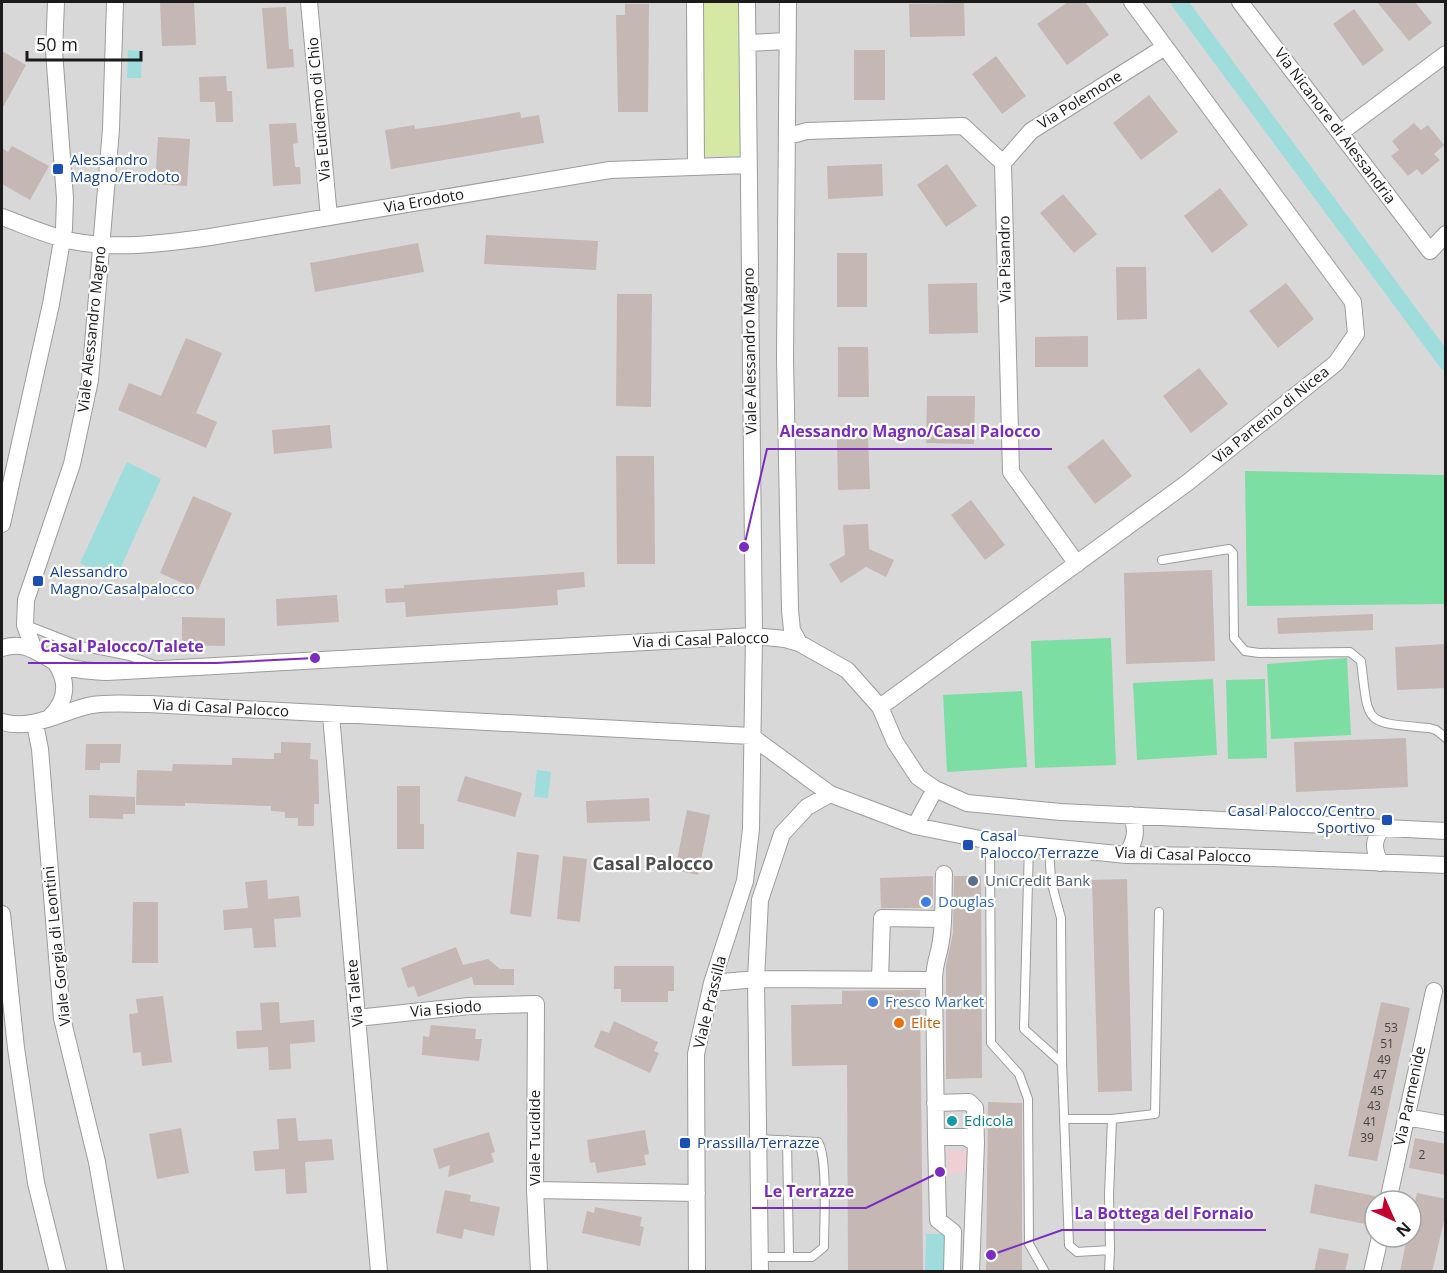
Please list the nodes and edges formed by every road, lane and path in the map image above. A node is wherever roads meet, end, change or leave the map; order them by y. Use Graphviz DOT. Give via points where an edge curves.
graph roads {
  1 [pos="56,2"];
  2 [pos="115,2"];
  3 [pos="309,2"];
  4 [pos="695,2"];
  5 [pos="747,2"];
  6 [pos="788,2"];
  7 [pos="1132,2"];
  8 [pos="1240,2"];
  9 [pos="787,42"];
  10 [pos="748,43"];
  11 [pos="1164,47"];
  12 [pos="1446,54"];
  13 [pos="1340,133"];
  14 [pos="788,136"];
  15 [pos="1003,163"];
  16 [pos="748,165"];
  17 [pos="696,166"];
  18 [pos="2,217"];
  19 [pos="329,217"];
  20 [pos="1446,234"];
  21 [pos="63,239"];
  22 [pos="101,244"];
  23 [pos="2,524"];
  24 [pos="1162,560"];
  25 [pos="1077,564"];
  26 [pos="25,625"];
  27 [pos="754,636"];
  28 [pos="800,643"];
  29 [pos="33,647"];
  30 [pos="2,648"];
  31 [pos="55,662"];
  32 [pos="166,669"];
  33 [pos="880,707"];
  34 [pos="332,715"];
  35 [pos="43,720"];
  36 [pos="2,722"];
  37 [pos="751,736"];
  38 [pos="1446,738"];
  39 [pos="935,789"];
  40 [pos="830,794"];
  41 [pos="1131,815"];
  42 [pos="915,826"];
  43 [pos="1382,828"];
  44 [pos="1446,831"];
  45 [pos="990,841"];
  46 [pos="1029,845"];
  47 [pos="1049,847"];
  48 [pos="1127,855"];
  49 [pos="1380,863"];
  50 [pos="1446,865"];
  51 [pos="944,874"];
  52 [pos="1159,912"];
  53 [pos="2,914"];
  54 [pos="941,919"];
  55 [pos="756,979"];
  56 [pos="880,980"];
  57 [pos="934,980"];
  58 [pos="712,983"];
  59 [pos="1434,991"];
  60 [pos="536,1004"];
  61 [pos="357,1018"];
  62 [pos="1062,1063"];
  63 [pos="935,1102"];
  64 [pos="1406,1117"];
  65 [pos="1065,1119"];
  66 [pos="1112,1119"];
  67 [pos="1446,1125"];
  68 [pos="936,1137"];
  69 [pos="758,1139"];
  70 [pos="787,1140"];
  71 [pos="976,1143"];
  72 [pos="1391,1189"];
  73 [pos="535,1190"];
  74 [pos="697,1193"];
  75 [pos="1377,1249"];
  76 [pos="1110,1250"];
  77 [pos="789,1257"];
  78 [pos="760,1264"];
  79 [pos="58,1272"];
  80 [pos="116,1272"];
  81 [pos="379,1272"];
  82 [pos="539,1272"];
  83 [pos="697,1272"];
  84 [pos="952,1272"];
  85 [pos="972,1272"];
  86 [pos="1045,1272"];
  87 [pos="1109,1272"];
  88 [pos="1372,1272"];
  1 -- 21 [label="street" via="54,51 65,198"];
  2 -- 22 [label="street, Viale Alessandro Magno" via="112,119"];
  3 -- 19 [label="street, Via Eutidemo di Chio"];
  4 -- 17 [label="street"];
  5 -- 10 [label="street, Viale Alessandro Magno"];
  6 -- 9 [label="street"];
  7 -- 11 [label="street, Via Partenio di Nicea"];
  8 -- 13 [label="street, Via Nicanore di Alessandria"];
  9 -- 10 [label="street"];
  9 -- 14 [label="street"];
  10 -- 16 [label="street, Viale Alessandro Magno"];
  11 -- 15 [label="street, Via Polemone" via="1031,131"];
  11 -- 25 [label="street, Via Partenio di Nicea" via="1353,302 1356,334 1336,363 1187,483"];
  12 -- 13 [label="street"];
  13 -- 20 [label="street, Via Nicanore di Alessandria" via="1430,251"];
  14 -- 15 [label="street" via="807,130 963,126"];
  14 -- 28 [label="street" via="790,610 792,630"];
  15 -- 25 [label="street, Via Pisandro" via="1011,472"];
  16 -- 17 [label="street, Via Erodoto"];
  16 -- 27 [label="street, Viale Alessandro Magno"];
  17 -- 19 [label="street, Via Erodoto" via="602,171"];
  18 -- 21 [label="street"];
  19 -- 22 [label="street, Via Erodoto" via="184,240"];
  21 -- 22 [label="street, Via Erodoto"];
  21 -- 23 [label="street"];
  22 -- 26 [label="street, Viale Alessandro Magno" via="92,368 83,422 26,600"];
  24 -- 38 [label="lane" via="1229,549 1233,553 1234,638 1245,651 1350,652 1361,661 1366,707 1373,718 1382,723 1436,730"];
  25 -- 33 [label="street, Via Partenio di Nicea"];
  26 -- 29 [label="street, Viale Alessandro Magno"];
  26 -- 32 [label="lane" via="80,646 130,656"];
  27 -- 28 [label="street, Via di Casal Palocco"];
  27 -- 32 [label="street, Via di Casal Palocco"];
  27 -- 37 [label="street, Viale Alessandro Magno"];
  28 -- 33 [label="street, Via di Casal Palocco" via="847,670"];
  29 -- 30 [label="street"];
  29 -- 31 [label="street, Via di Casal Palocco"];
  31 -- 32 [label="street, Via di Casal Palocco" via="86,671"];
  31 -- 35 [label="street" via="64,677 65,693 60,706"];
  33 -- 39 [label="street, Via di Casal Palocco" via="895,742 918,777"];
  34 -- 35 [label="street, Via di Casal Palocco" via="149,704 94,705"];
  34 -- 37 [label="street, Via di Casal Palocco"];
  34 -- 61 [label="street, Via Talete"];
  35 -- 36 [label="street, Via di Casal Palocco" via="17,725"];
  35 -- 80 [label="street, Viale Gorgia di Leontini" via="40,748 62,1018 98,1162"];
  37 -- 40 [label="street, Via di Casal Palocco"];
  37 -- 58 [label="street, Viale Prassilla" via="751,829 745,881"];
  39 -- 41 [label="street, Via di Casal Palocco" via="967,803"];
  39 -- 42 [label="street"];
  40 -- 42 [label="street, Via di Casal Palocco"];
  40 -- 55 [label="street" via="807,807 782,834 760,900"];
  41 -- 43 [label="street, Via di Casal Palocco"];
  41 -- 48 [label="street" via="1136,827 1135,840"];
  42 -- 45 [label="street, Via di Casal Palocco"];
  43 -- 44 [label="street, Via di Casal Palocco"];
  43 -- 49 [label="street" via="1374,839"];
  45 -- 46 [label="street, Via di Casal Palocco"];
  45 -- 86 [label="lane" via="991,1043 1019,1074 1028,1099 1029,1244"];
  46 -- 47 [label="street, Via di Casal Palocco"];
  46 -- 62 [label="lane" via="1024,1029"];
  47 -- 48 [label="street, Via di Casal Palocco"];
  47 -- 62 [label="lane" via="1061,918"];
  48 -- 49 [label="street, Via di Casal Palocco"];
  49 -- 50 [label="street, Via di Casal Palocco"];
  51 -- 54 [label="street"];
  52 -- 66 [label="lane" via="1155,1114"];
  53 -- 79 [label="street" via="36,1184"];
  54 -- 56 [label="street" via="882,918"];
  54 -- 57 [label="street"];
  55 -- 56 [label="street"];
  55 -- 58 [label="street"];
  55 -- 69 [label="street"];
  56 -- 57 [label="street"];
  57 -- 63 [label="street"];
  58 -- 74 [label="street, Viale Prassilla" via="696,1054"];
  59 -- 64 [label="street, Via Parmenide"];
  60 -- 61 [label="street, Via Esiodo" via="469,1006"];
  60 -- 73 [label="street, Viale Tucidide"];
  61 -- 81 [label="street, Via Talete"];
  62 -- 65 [label="lane"];
  63 -- 68 [label="street"];
  63 -- 71 [label="street" via="969,1102 975,1108"];
  64 -- 67 [label="street"];
  64 -- 72 [label="street, Via Parmenide"];
  65 -- 66 [label="lane"];
  65 -- 76 [label="lane" via="1069,1245 1077,1252"];
  66 -- 76 [label="lane"];
  68 -- 71 [label="street" via="965,1137"];
  68 -- 84 [label="street" via="938,1220 953,1232"];
  69 -- 70 [label="lane"];
  69 -- 78 [label="street"];
  70 -- 77 [label="lane"];
  70 -- 77 [label="lane" via="818,1142 823,1170 824,1247 812,1257"];
  71 -- 85 [label="street"];
  73 -- 74 [label="street"];
  73 -- 82 [label="street, Viale Tucidide"];
  74 -- 83 [label="street, Viale Prassilla"];
  75 -- 88 [label="street"];
  76 -- 87 [label="lane"];
  77 -- 78 [label="lane"];
}
